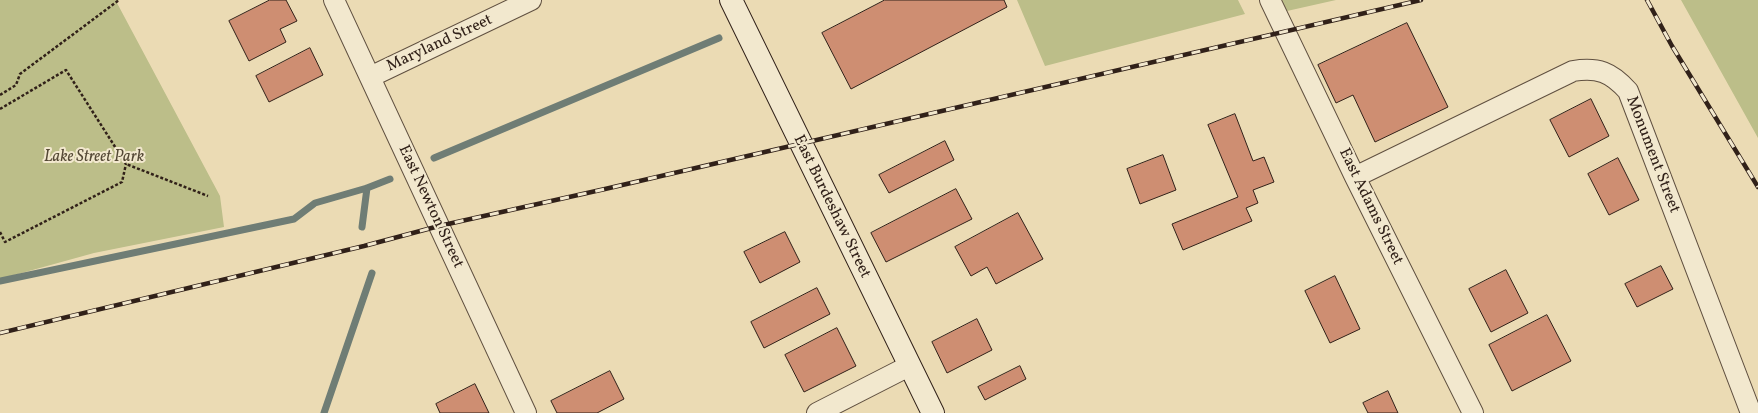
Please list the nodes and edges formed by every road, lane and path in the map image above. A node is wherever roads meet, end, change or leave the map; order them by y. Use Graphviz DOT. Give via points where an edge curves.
graph roads {
  1 [pos="119,0"];
  2 [pos="334,0"];
  3 [pos="531,0"];
  4 [pos="731,0"];
  5 [pos="1270,0"];
  6 [pos="370,77"];
  7 [pos="0,95"];
  8 [pos="0,109"];
  9 [pos="126,164"];
  10 [pos="1355,177"];
  11 [pos="208,196"];
  12 [pos="0,232"];
  13 [pos="909,366"];
  14 [pos="526,413"];
  15 [pos="817,413"];
  16 [pos="932,413"];
  17 [pos="1473,413"];
  18 [pos="1751,413"];
  1 -- 7 [label="path" via="20,74 16,85"];
  2 -- 6 [label="street, East Newton Street"];
  3 -- 6 [label="street, Maryland Street"];
  4 -- 13 [label="street, East Burdeshaw Street"];
  5 -- 10 [label="street, East Adams Street"];
  6 -- 14 [label="street, East Newton Street"];
  8 -- 9 [label="path" via="66,70"];
  9 -- 11 [label="path"];
  9 -- 12 [label="path" via="122,182 5,242"];
  10 -- 17 [label="street, East Adams Street"];
  10 -- 18 [label="street, Monument Street" via="1573,71 1599,70 1610,74 1628,91"];
  13 -- 15 [label="street"];
  13 -- 16 [label="street, East Burdeshaw Street"];
}
